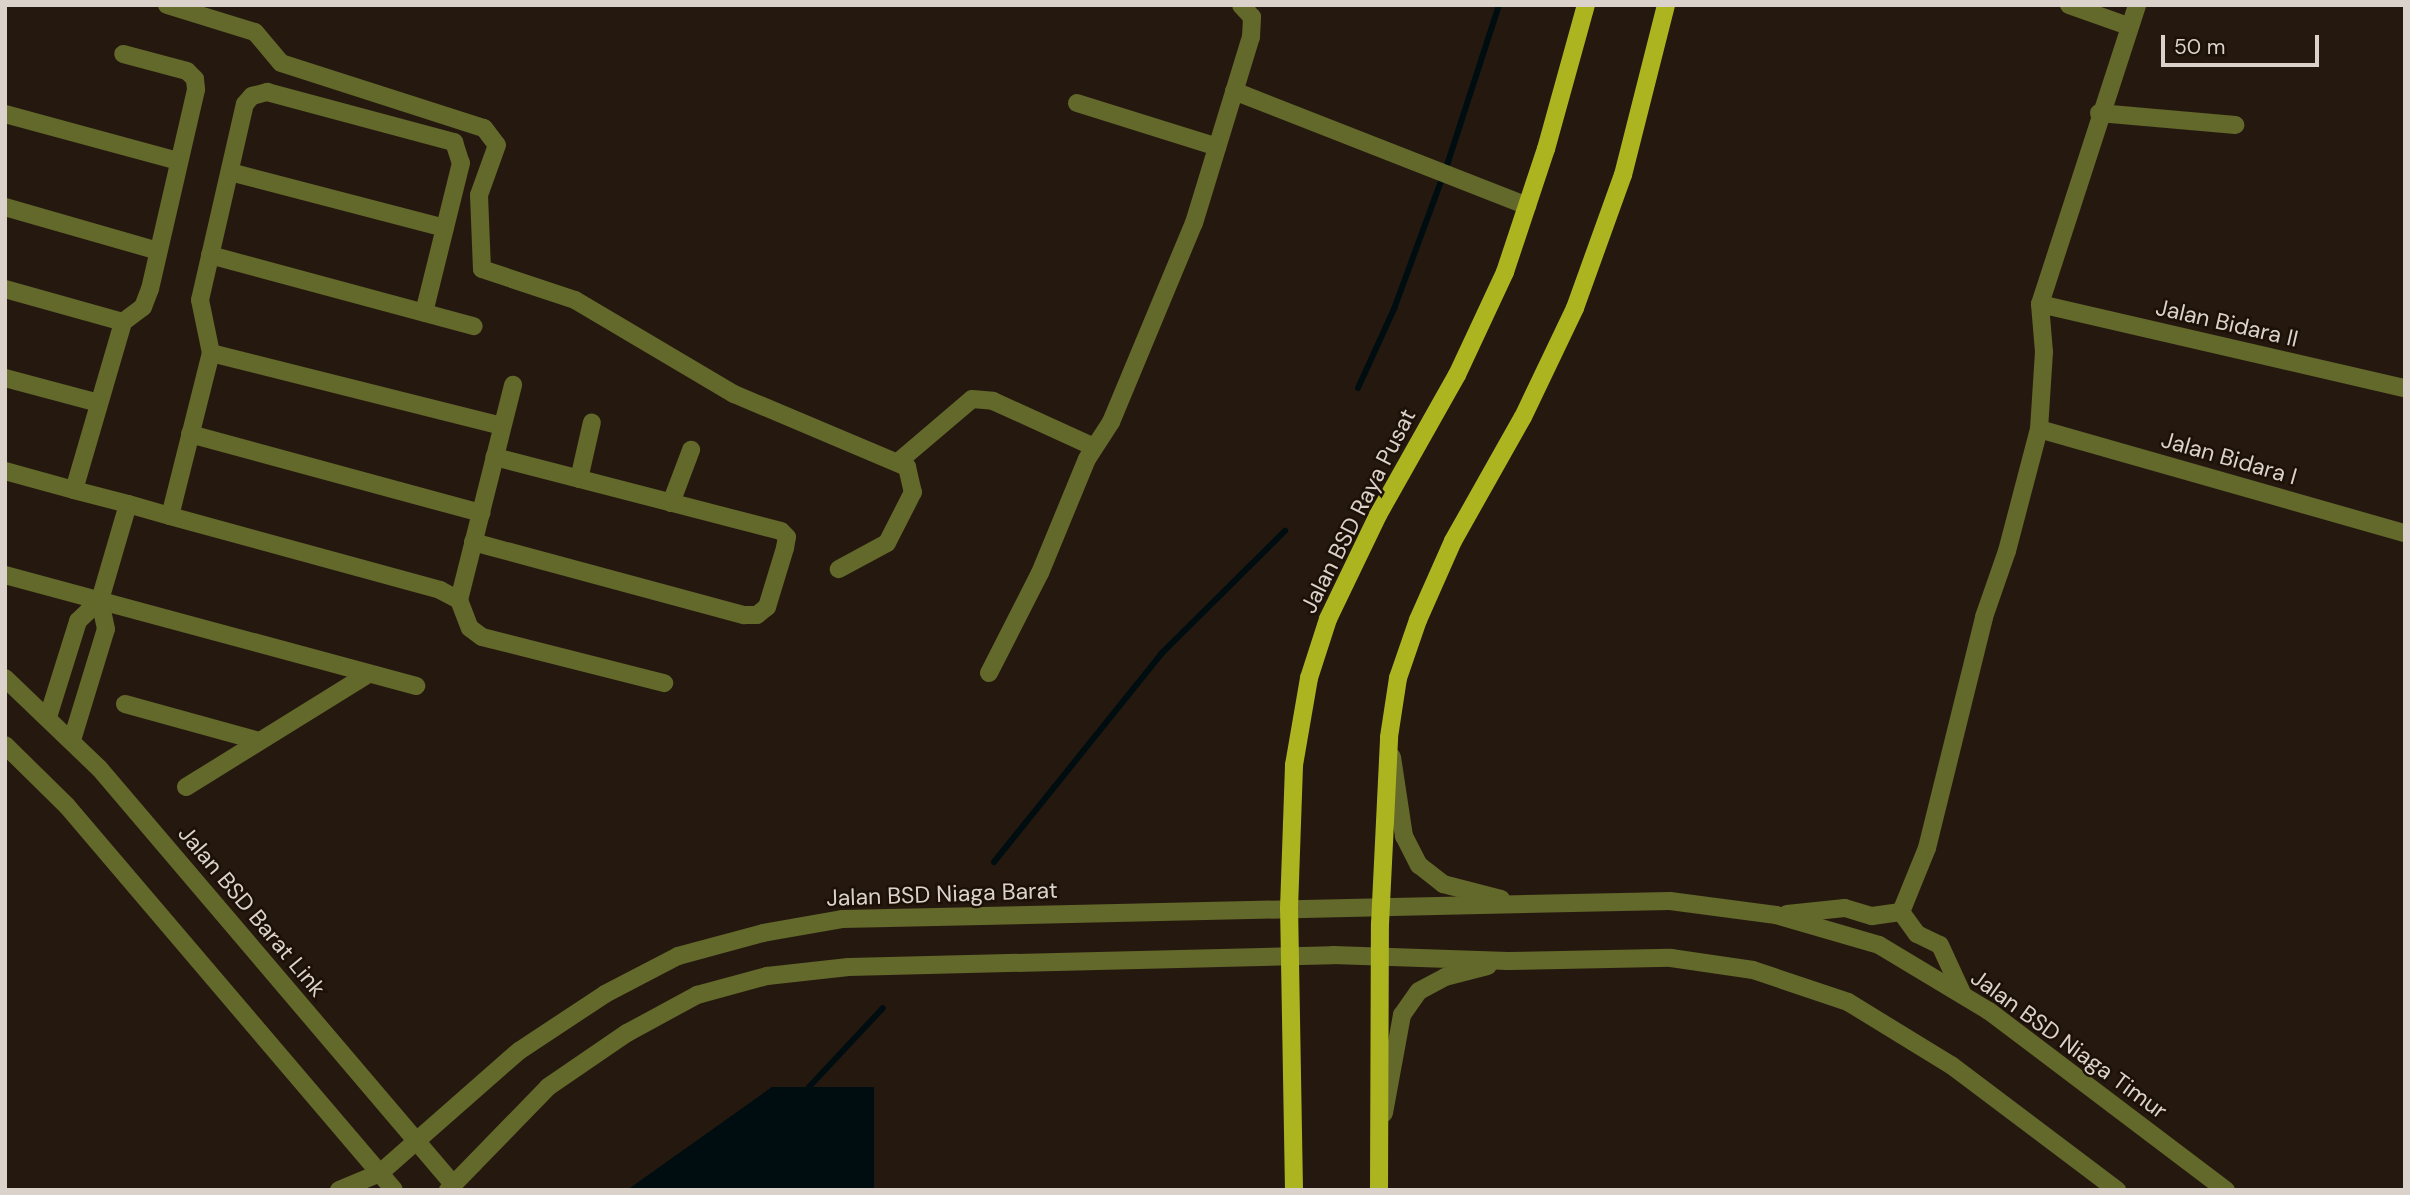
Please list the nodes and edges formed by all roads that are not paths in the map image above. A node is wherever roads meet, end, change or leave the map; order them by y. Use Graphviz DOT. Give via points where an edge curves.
graph roads {
  1 [pos="167,5"];
  2 [pos="1241,5"];
  3 [pos="1586,5"];
  4 [pos="1667,5"];
  5 [pos="2069,5"];
  6 [pos="2137,5"];
  7 [pos="2128,26"];
  8 [pos="123,54"];
  9 [pos="1234,92"];
  10 [pos="1077,103"];
  11 [pos="2099,113"];
  12 [pos="5,114"];
  13 [pos="2235,125"];
  14 [pos="1217,147"];
  15 [pos="178,161"];
  16 [pos="230,172"];
  17 [pos="1527,206"];
  18 [pos="5,207"];
  19 [pos="445,228"];
  20 [pos="158,251"];
  21 [pos="210,255"];
  22 [pos="5,289"];
  23 [pos="2040,304"];
  24 [pos="424,313"];
  25 [pos="122,322"];
  26 [pos="474,327"];
  27 [pos="211,353"];
  28 [pos="5,378"];
  29 [pos="513,386"];
  30 [pos="2405,388"];
  31 [pos="99,403"];
  32 [pos="592,422"];
  33 [pos="502,426"];
  34 [pos="2039,429"];
  35 [pos="190,434"];
  36 [pos="1094,447"];
  37 [pos="691,450"];
  38 [pos="494,457"];
  39 [pos="898,462"];
  40 [pos="5,471"];
  41 [pos="579,479"];
  42 [pos="74,490"];
  43 [pos="671,503"];
  44 [pos="128,504"];
  45 [pos="481,513"];
  46 [pos="170,516"];
  47 [pos="2405,533"];
  48 [pos="473,542"];
  49 [pos="839,569"];
  50 [pos="5,575"];
  51 [pos="100,600"];
  52 [pos="459,600"];
  53 [pos="989,673"];
  54 [pos="368,674"];
  55 [pos="5,678"];
  56 [pos="664,683"];
  57 [pos="416,686"];
  58 [pos="125,704"];
  59 [pos="48,717"];
  60 [pos="1389,737"];
  61 [pos="72,740"];
  62 [pos="259,741"];
  63 [pos="5,745"];
  64 [pos="186,787"];
  65 [pos="1522,904"];
  66 [pos="1381,908"];
  67 [pos="1289,909"];
  68 [pos="1900,912"];
  69 [pos="1776,915"];
  70 [pos="1289,956"];
  71 [pos="1379,956"];
  72 [pos="1508,961"];
  73 [pos="1964,995"];
  74 [pos="416,1140"];
  75 [pos="1378,1151"];
  76 [pos="380,1173"];
  77 [pos="450,1187"];
  78 [pos="339,1190"];
  79 [pos="394,1190"];
  80 [pos="1294,1190"];
  81 [pos="1379,1190"];
  82 [pos="2117,1190"];
  83 [pos="2226,1190"];
  1 -- 39 [label="street" via="255,32 281,63 484,128 497,145 479,195 482,268 575,300 734,394"];
  2 -- 9 [label="street" via="1253,25"];
  3 -- 17 [label="main road, Jalan BSD Raya Pusat"];
  4 -- 60 [label="main road" via="1623,175 1575,308 1523,417 1453,541 1418,620 1398,678"];
  5 -- 7 [label="street"];
  6 -- 7 [label="street"];
  7 -- 11 [label="street"];
  8 -- 15 [label="street" via="187,71 195,79 197,89"];
  9 -- 14 [label="street"];
  9 -- 17 [label="street"];
  10 -- 14 [label="street"];
  11 -- 13 [label="street"];
  11 -- 23 [label="street"];
  12 -- 15 [label="street"];
  14 -- 36 [label="street" via="1194,223 1111,422"];
  15 -- 20 [label="street"];
  16 -- 19 [label="street"];
  16 -- 19 [label="street" via="246,104 252,96 267,92 454,142 461,163"];
  16 -- 21 [label="street"];
  17 -- 67 [label="main road, Jalan BSD Raya Pusat" via="1505,272 1457,375 1378,515 1328,619 1309,678 1294,765"];
  18 -- 20 [label="street"];
  19 -- 24 [label="street"];
  20 -- 25 [label="street" via="143,307"];
  21 -- 24 [label="street"];
  21 -- 27 [label="street" via="200,300"];
  22 -- 25 [label="street"];
  23 -- 30 [label="street, Jalan Bidara II"];
  23 -- 34 [label="street" via="2044,352"];
  24 -- 26 [label="street"];
  25 -- 31 [label="street"];
  27 -- 33 [label="street"];
  27 -- 35 [label="street"];
  28 -- 31 [label="street"];
  29 -- 33 [label="street"];
  31 -- 42 [label="street"];
  32 -- 41 [label="street"];
  33 -- 38 [label="street"];
  34 -- 47 [label="street, Jalan Bidara I"];
  34 -- 68 [label="street" via="2007,551 1984,617 1927,848"];
  35 -- 45 [label="street"];
  35 -- 46 [label="street"];
  36 -- 39 [label="street" via="993,401 972,399"];
  36 -- 53 [label="street" via="1040,573"];
  37 -- 43 [label="street"];
  38 -- 41 [label="street"];
  38 -- 45 [label="street"];
  39 -- 49 [label="street" via="907,467 915,484 900,523 874,553"];
  40 -- 42 [label="street"];
  41 -- 43 [label="street"];
  42 -- 44 [label="street"];
  43 -- 48 [label="street" via="781,531 786,537 767,607 757,615 744,615"];
  44 -- 46 [label="street"];
  44 -- 51 [label="street"];
  45 -- 48 [label="street"];
  46 -- 52 [label="street" via="440,590"];
  48 -- 52 [label="street"];
  50 -- 51 [label="street"];
  51 -- 54 [label="street"];
  51 -- 59 [label="street" via="78,621"];
  51 -- 61 [label="street" via="106,629"];
  52 -- 56 [label="street" via="470,628 482,638"];
  54 -- 57 [label="street"];
  54 -- 62 [label="street"];
  55 -- 59 [label="street, Jalan BSD Barat Link"];
  58 -- 62 [label="street"];
  59 -- 61 [label="street, Jalan BSD Barat Link"];
  60 -- 65 [label="street" via="1404,836 1419,866 1443,884"];
  60 -- 66 [label="main road"];
  61 -- 74 [label="street, Jalan BSD Barat Link"];
  62 -- 64 [label="street"];
  63 -- 76 [label="street" via="67,806"];
  65 -- 66 [label="street, Jalan BSD Niaga Timur"];
  65 -- 69 [label="street, Jalan BSD Niaga Timur" via="1670,901"];
  66 -- 67 [label="street, Jalan BSD Niaga Barat"];
  66 -- 71 [label="main road"];
  67 -- 70 [label="main road, Jalan BSD Raya Pusat"];
  67 -- 74 [label="street, Jalan BSD Niaga Barat" via="842,919 763,933 678,956 605,994 519,1051"];
  68 -- 69 [label="street" via="1872,916 1845,908"];
  68 -- 73 [label="street" via="1917,933 1940,945"];
  69 -- 73 [label="street, Jalan BSD Niaga Timur" via="1879,945"];
  70 -- 71 [label="street"];
  70 -- 77 [label="street" via="849,967 767,976 697,995 627,1033 548,1087"];
  70 -- 80 [label="main road, Jalan BSD Raya Pusat"];
  71 -- 72 [label="street"];
  71 -- 75 [label="main road"];
  72 -- 75 [label="street" via="1445,977 1419,991 1402,1015"];
  72 -- 82 [label="street" via="1671,958 1753,970 1848,1002 1951,1065"];
  73 -- 83 [label="street, Jalan BSD Niaga Timur"];
  74 -- 76 [label="street, Jalan BSD Niaga Barat"];
  74 -- 77 [label="street, Jalan BSD Barat Link"];
  75 -- 81 [label="main road"];
  76 -- 78 [label="street, Jalan BSD Niaga Barat"];
  76 -- 79 [label="street"];
}
